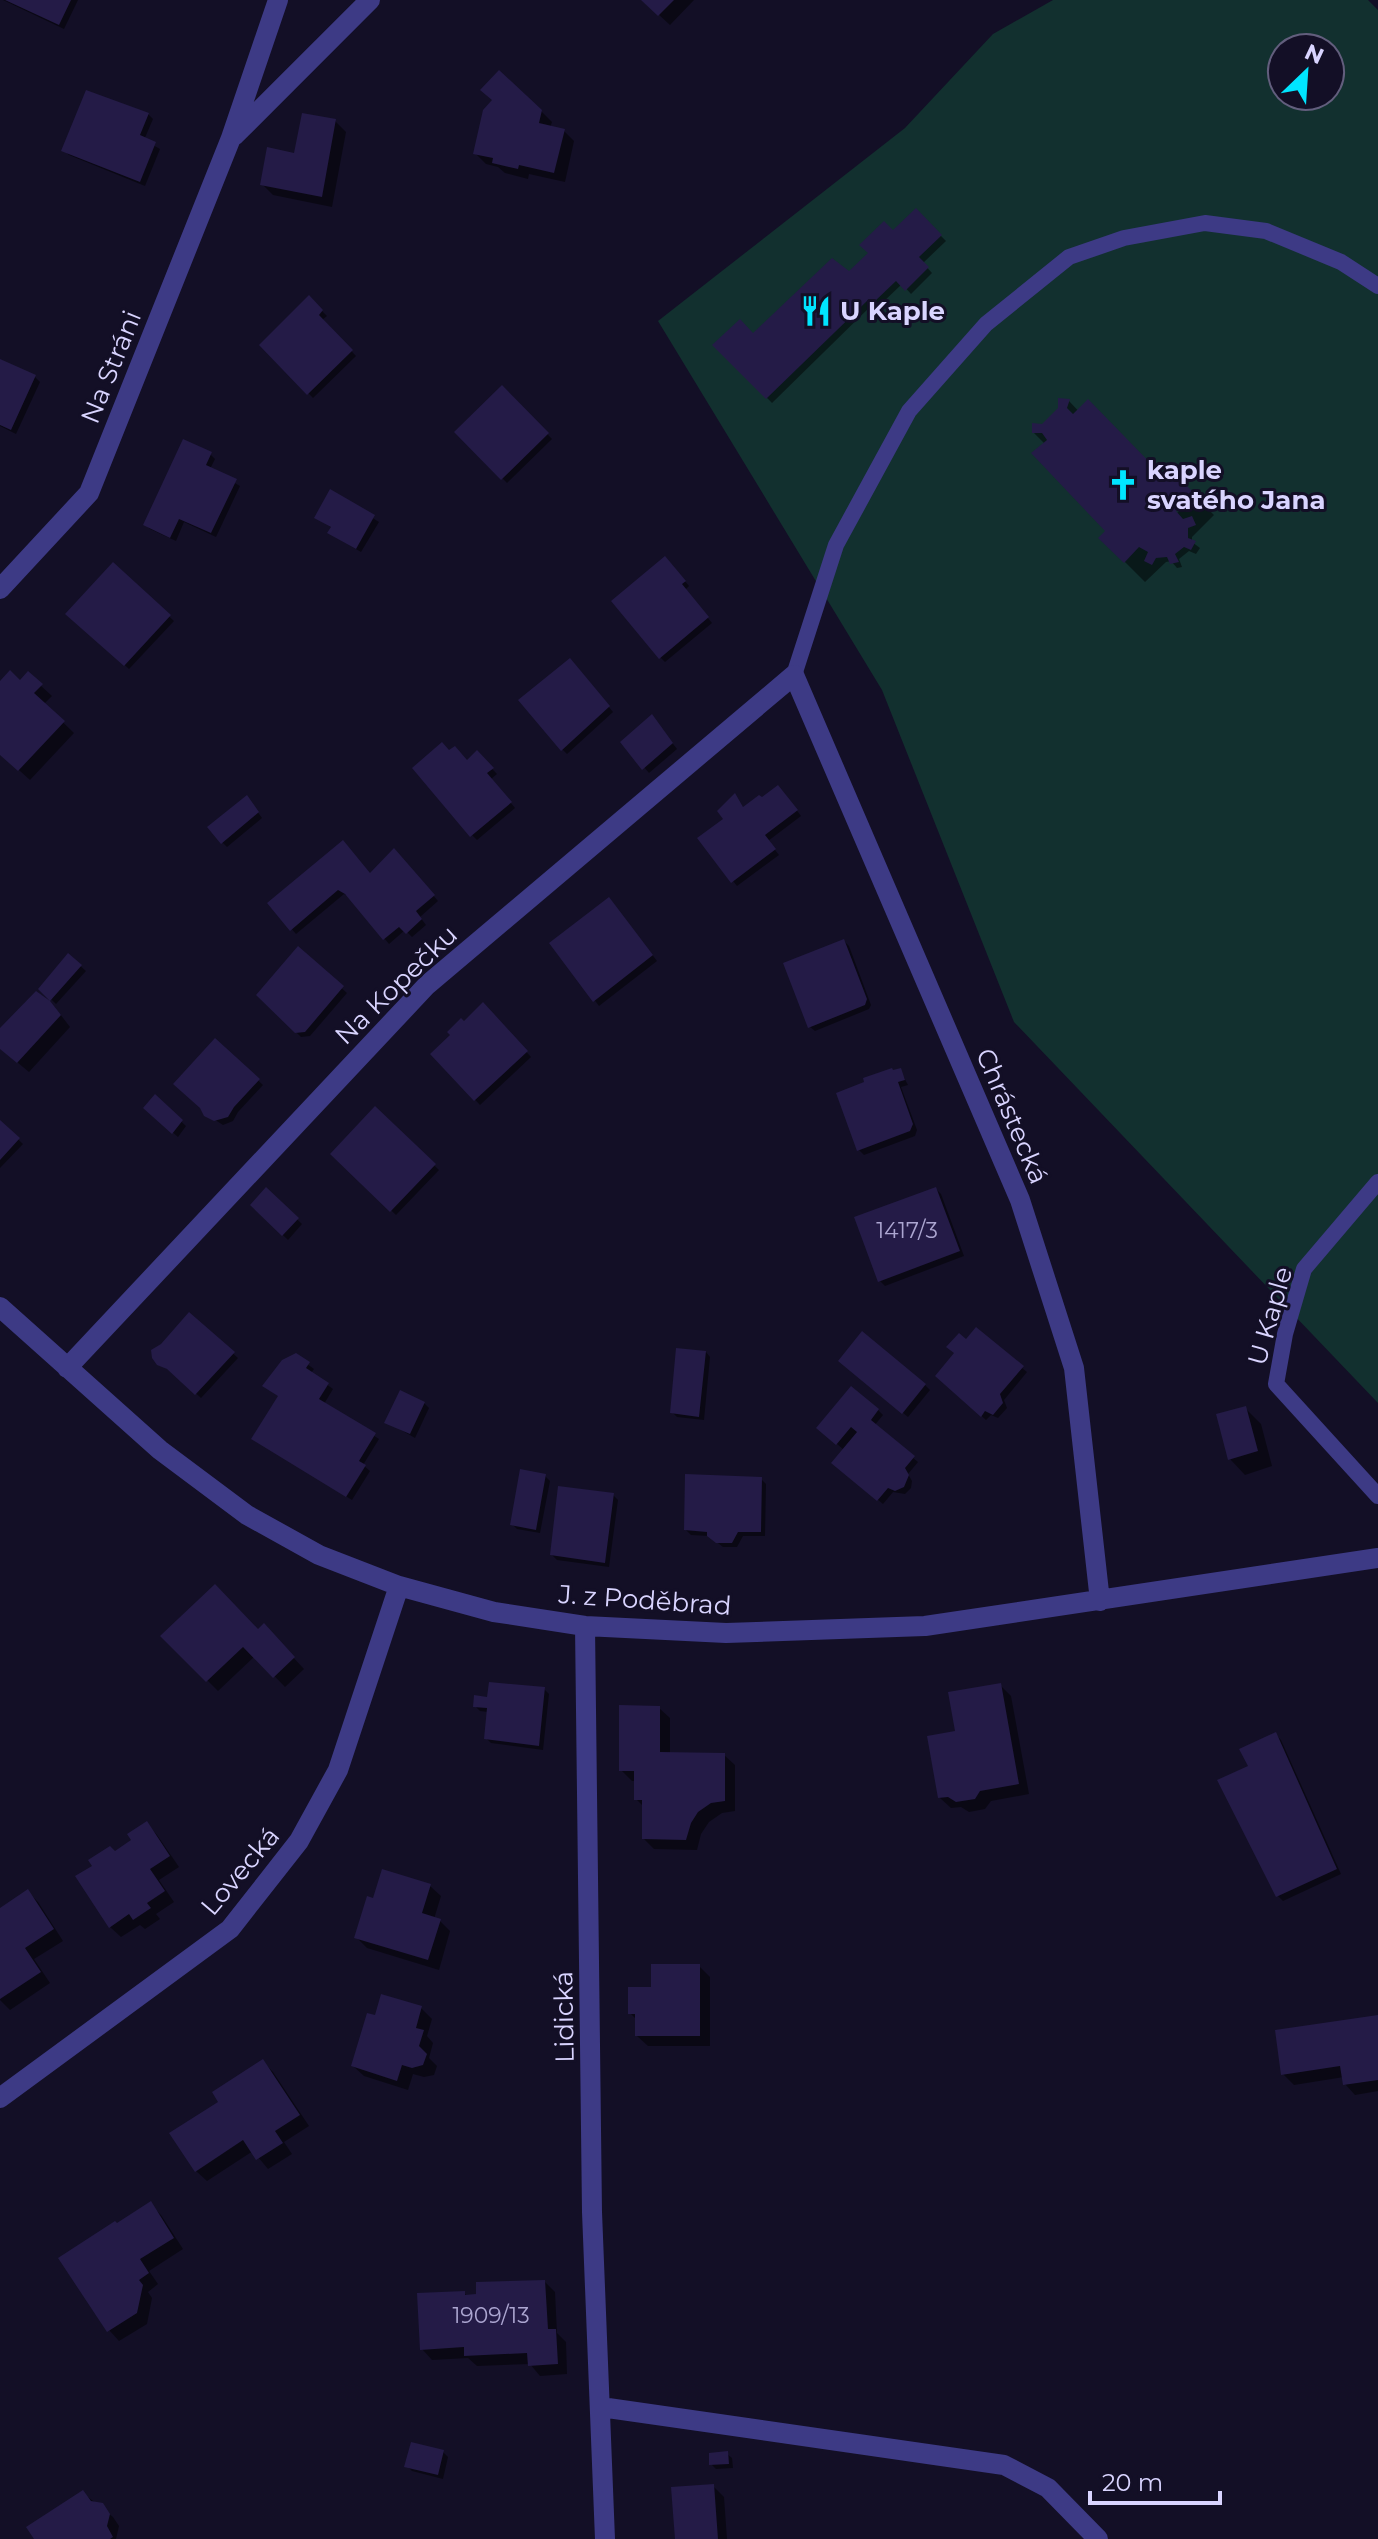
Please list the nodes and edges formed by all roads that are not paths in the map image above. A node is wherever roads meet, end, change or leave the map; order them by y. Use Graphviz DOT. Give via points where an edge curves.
graph roads {
  1 [pos="278,0"];
  2 [pos="370,0"];
  3 [pos="231,138"];
  4 [pos="1378,286"];
  5 [pos="0,589"];
  6 [pos="794,675"];
  7 [pos="1378,1182"];
  8 [pos="0,1307"];
  9 [pos="67,1368"];
  10 [pos="1378,1496"];
  11 [pos="1378,1558"];
  12 [pos="399,1586"];
  13 [pos="1100,1601"];
  14 [pos="585,1626"];
  15 [pos="0,2098"];
  16 [pos="601,2407"];
  17 [pos="605,2539"];
  18 [pos="1098,2539"];
  1 -- 3 [label="street, Na Stráni"];
  2 -- 3 [label="street, Na Stráni"];
  3 -- 5 [label="street, Na Stráni" via="89,493"];
  4 -- 6 [label="lane" via="1341,262 1266,231 1205,223 1124,238 1069,257 986,324 909,411 836,545"];
  6 -- 9 [label="street, Na Kopečku" via="427,985"];
  6 -- 13 [label="street, Chrástecká" via="1020,1200 1074,1368"];
  7 -- 10 [label="lane, U Kaple" via="1304,1269 1276,1384"];
  8 -- 9 [label="street, J. z Poděbrad"];
  9 -- 12 [label="street, J. z Poděbrad" via="160,1450 247,1515 319,1555"];
  11 -- 13 [label="street, J. z Poděbrad"];
  12 -- 14 [label="street, J. z Poděbrad" via="494,1612"];
  12 -- 15 [label="street, Lovecká" via="338,1770 289,1854 230,1929"];
  13 -- 14 [label="street, J. z Poděbrad" via="925,1626 726,1633"];
  14 -- 16 [label="street, Lidická" via="592,2212"];
  16 -- 17 [label="street, Lidická"];
  16 -- 18 [label="street" via="1004,2465 1048,2488"];
}
